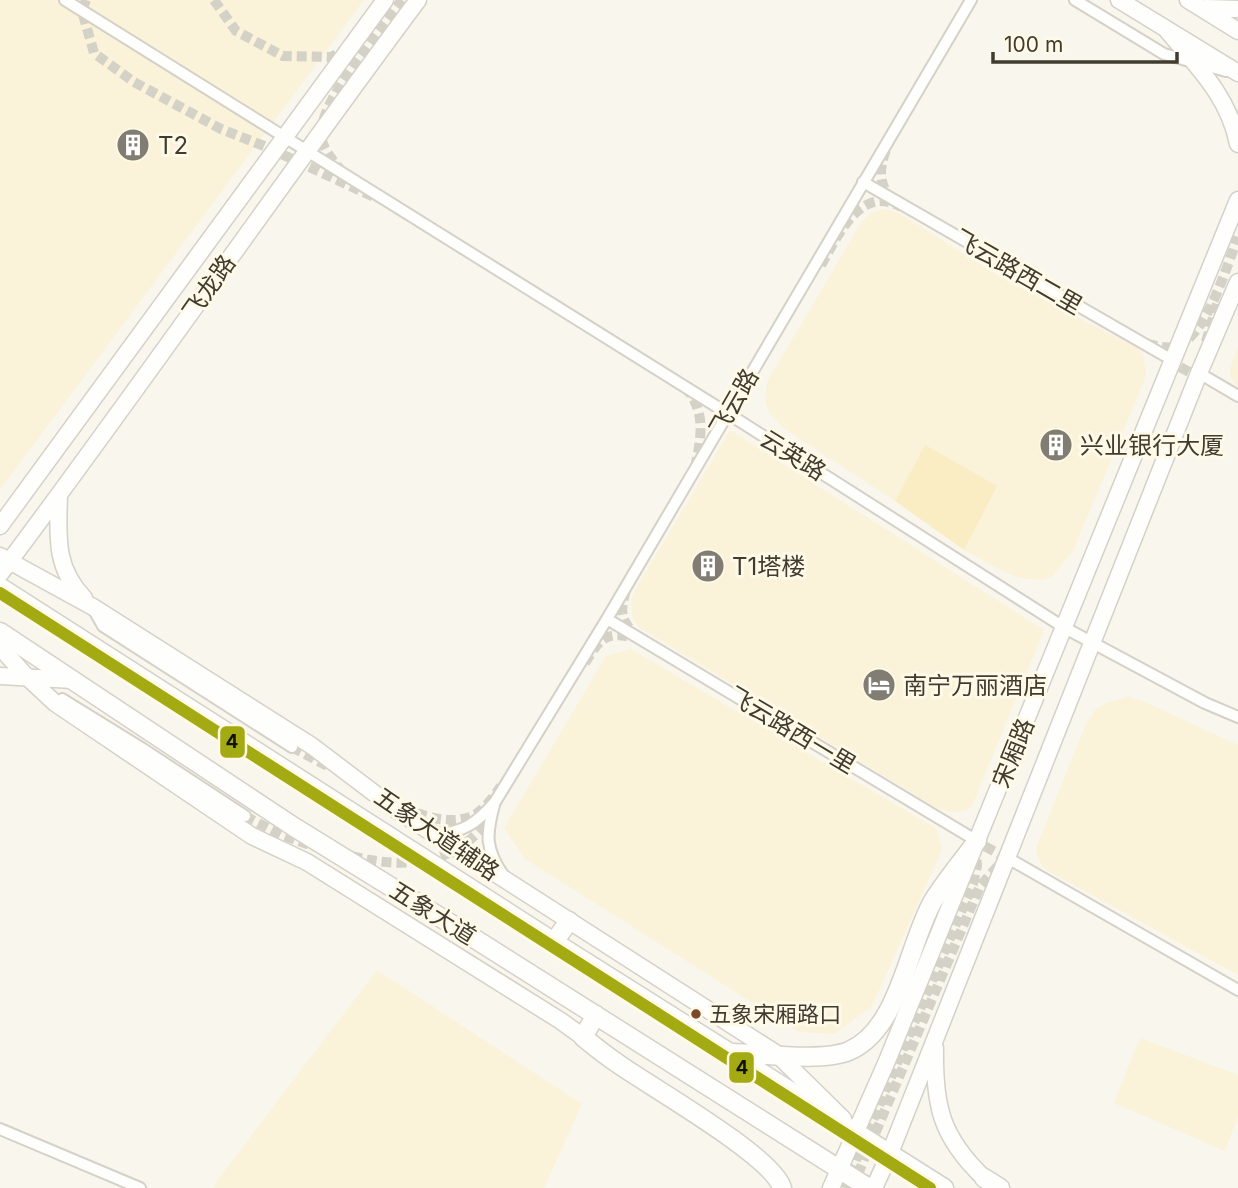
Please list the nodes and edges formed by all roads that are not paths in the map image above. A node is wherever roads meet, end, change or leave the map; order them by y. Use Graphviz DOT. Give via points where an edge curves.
graph roads {
  1 [pos="65,0"];
  2 [pos="385,0"];
  3 [pos="418,0"];
  4 [pos="971,0"];
  5 [pos="1075,0"];
  6 [pos="1119,0"];
  7 [pos="1195,4"];
  8 [pos="1228,6"];
  9 [pos="1238,24"];
  10 [pos="1165,28"];
  11 [pos="1238,31"];
  12 [pos="1194,62"];
  13 [pos="1238,74"];
  14 [pos="283,138"];
  15 [pos="1238,144"];
  16 [pos="305,151"];
  17 [pos="863,182"];
  18 [pos="1238,200"];
  19 [pos="1238,282"];
  20 [pos="1238,304"];
  21 [pos="1220,324"];
  22 [pos="1174,361"];
  23 [pos="1199,373"];
  24 [pos="1238,396"];
  25 [pos="727,413"];
  26 [pos="59,494"];
  27 [pos="0,526"];
  28 [pos="3,564"];
  29 [pos="0,587"];
  30 [pos="93,607"];
  31 [pos="607,619"];
  32 [pos="1065,628"];
  33 [pos="0,632"];
  34 [pos="1092,644"];
  35 [pos="0,647"];
  36 [pos="0,676"];
  37 [pos="27,677"];
  38 [pos="73,680"];
  39 [pos="1238,717"];
  40 [pos="292,747"];
  41 [pos="495,802"];
  42 [pos="245,816"];
  43 [pos="435,834"];
  44 [pos="977,841"];
  45 [pos="1006,857"];
  46 [pos="507,881"];
  47 [pos="569,921"];
  48 [pos="554,942"];
  49 [pos="1238,990"];
  50 [pos="596,1015"];
  51 [pos="583,1037"];
  52 [pos="935,1038"];
  53 [pos="731,1053"];
  54 [pos="777,1054"];
  55 [pos="0,1129"];
  56 [pos="857,1132"];
  57 [pos="890,1153"];
  58 [pos="840,1170"];
  59 [pos="984,1178"];
  60 [pos="140,1188"];
  61 [pos="782,1188"];
  62 [pos="831,1188"];
  63 [pos="871,1188"];
  64 [pos="944,1188"];
  65 [pos="1000,1188"];
  1 -- 14 [label="street, 云英路"];
  2 -- 14 [label="street, 飞龙路"];
  3 -- 16 [label="street, 飞龙路"];
  4 -- 17 [label="street, 飞云路"];
  5 -- 12 [label="street" via="1164,54"];
  6 -- 10 [label="street"];
  7 -- 8 [label="street"];
  7 -- 11 [label="street"];
  8 -- 9 [label="street"];
  10 -- 12 [label="street"];
  10 -- 13 [label="street"];
  12 -- 13 [label="street"];
  12 -- 15 [label="street" via="1223,100"];
  14 -- 16 [label="street, 云英路"];
  14 -- 27 [label="street, 飞龙路"];
  16 -- 25 [label="street, 云英路"];
  16 -- 26 [label="street, 飞龙路"];
  17 -- 22 [label="street, 飞云路西二里"];
  17 -- 25 [label="street, 飞云路"];
  18 -- 22 [label="street, 宋厢路"];
  19 -- 21 [label="street, 宋厢路"];
  20 -- 21 [label="street"];
  21 -- 23 [label="street, 宋厢路"];
  22 -- 32 [label="street, 宋厢路"];
  23 -- 24 [label="street"];
  23 -- 34 [label="street, 宋厢路"];
  25 -- 31 [label="street, 飞云路"];
  25 -- 32 [label="street, 云英路"];
  26 -- 28 [label="street, 飞龙路"];
  26 -- 30 [label="street" via="61,565 74,588"];
  28 -- 30 [label="street, 五象大道辅路"];
  29 -- 48 [label="main road, 五象大道"];
  30 -- 40 [label="street" via="103,625"];
  30 -- 43 [label="street, 五象大道辅路" via="312,746"];
  31 -- 41 [label="street, 飞云路"];
  31 -- 44 [label="street, 飞云路西一里"];
  32 -- 34 [label="street, 云英路"];
  32 -- 44 [label="street, 宋厢路"];
  33 -- 38 [label="main road, 五象大道"];
  34 -- 39 [label="street, 云英路"];
  34 -- 45 [label="street, 宋厢路"];
  35 -- 37 [label="street"];
  36 -- 37 [label="street"];
  37 -- 38 [label="street"];
  37 -- 42 [label="street"];
  37 -- 51 [label="street" via="55,703 252,836 307,862"];
  38 -- 50 [label="main road, 五象大道" via="294,827"];
  41 -- 43 [label="street, 飞云路" via="470,825 454,833"];
  41 -- 46 [label="street, 飞云路" via="487,839 492,859"];
  43 -- 46 [label="street, 五象大道辅路"];
  44 -- 54 [label="main road" via="933,902 888,1012 867,1041 825,1057"];
  44 -- 56 [label="street, 宋厢路"];
  45 -- 49 [label="street"];
  45 -- 52 [label="street, 宋厢路"];
  46 -- 47 [label="street, 五象大道辅路"];
  47 -- 48 [label="main road"];
  47 -- 54 [label="street, 五象大道辅路"];
  48 -- 53 [label="main road, 五象大道"];
  50 -- 51 [label="main road"];
  50 -- 58 [label="main road, 五象大道"];
  51 -- 61 [label="main road" via="756,1157"];
  52 -- 57 [label="street, 宋厢路"];
  52 -- 59 [label="street" via="938,1105 949,1135"];
  53 -- 54 [label="main road"];
  53 -- 56 [label="main road, 五象大道"];
  54 -- 56 [label="street, 五象大道辅路"];
  55 -- 60 [label="street"];
  56 -- 57 [label="main road, 五象大道"];
  56 -- 58 [label="street, 宋厢路"];
  57 -- 63 [label="street, 宋厢路"];
  57 -- 64 [label="main road, 五象大道"];
  58 -- 62 [label="street, 宋厢路"];
  58 -- 63 [label="main road, 五象大道"];
  59 -- 65 [label="main road"];
}
